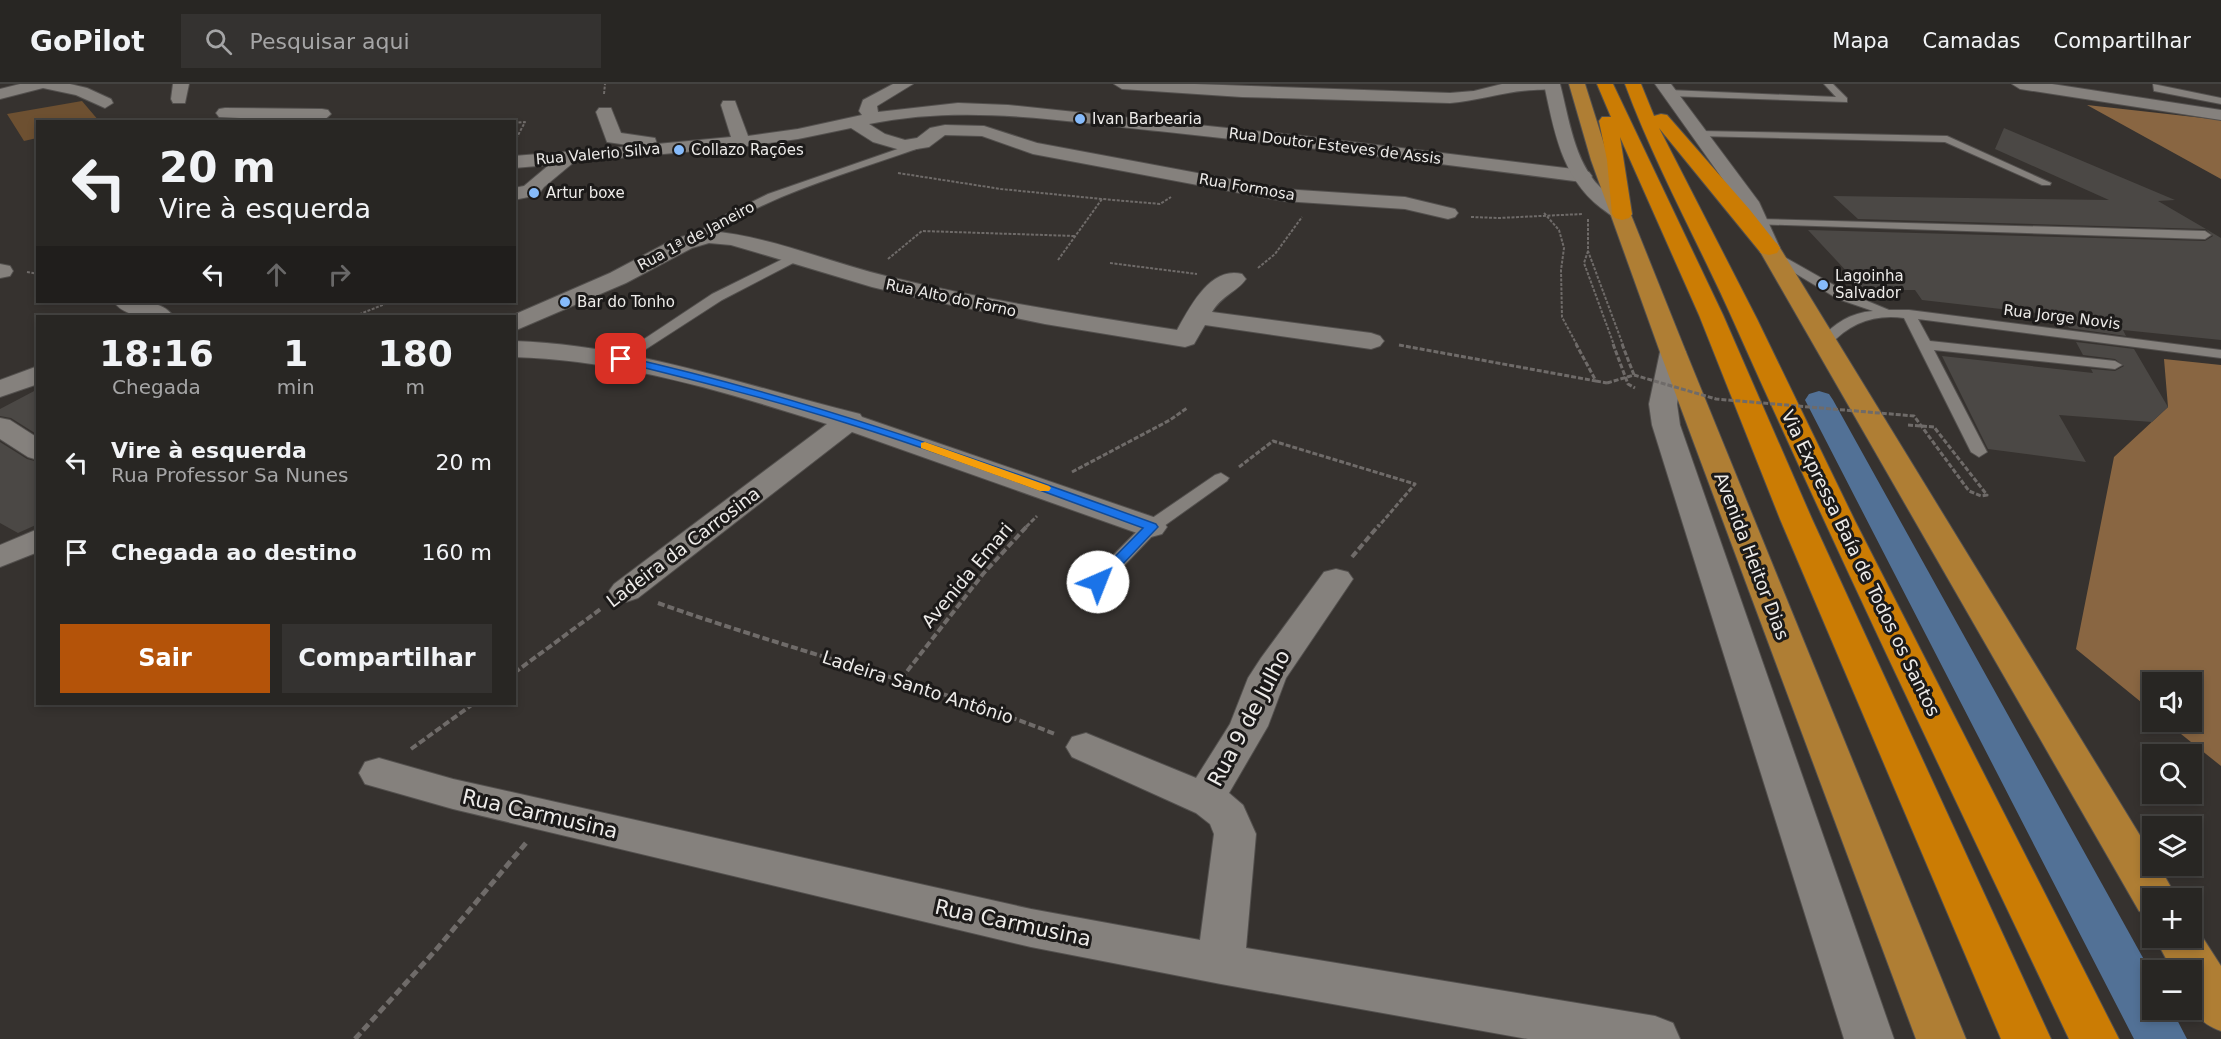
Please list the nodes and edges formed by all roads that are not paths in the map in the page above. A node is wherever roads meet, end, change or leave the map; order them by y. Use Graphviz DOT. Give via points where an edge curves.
graph roads {
  1 [pos="42,84"];
  2 [pos="905,84"];
  3 [pos="1123,84"];
  4 [pos="1552,84"];
  5 [pos="1577,84"];
  6 [pos="1828,84"];
  7 [pos="2019,84"];
  8 [pos="2157,84"];
  9 [pos="1605,85"];
  10 [pos="1634,86"];
  11 [pos="1666,88"];
  12 [pos="2121,92"];
  13 [pos="0,93"];
  14 [pos="2221,101"];
  15 [pos="105,103"];
  16 [pos="729,105"];
  17 [pos="604,112"];
  18 [pos="225,113"];
  19 [pos="2221,116"];
  20 [pos="873,118"];
  21 [pos="1094,119"];
  22 [pos="312,120"];
  23 [pos="853,122"];
  24 [pos="1700,134"];
  25 [pos="613,138"];
  26 [pos="1303,141"];
  27 [pos="741,142"];
  28 [pos="520,143"];
  29 [pos="915,146"];
  30 [pos="657,149"];
  31 [pos="568,158"];
  32 [pos="1283,158"];
  33 [pos="516,162"];
  34 [pos="1645,162"];
  35 [pos="1214,165"];
  36 [pos="1582,176"];
  37 [pos="1197,178"];
  38 [pos="2046,183"];
  39 [pos="516,194"];
  40 [pos="1448,213"];
  41 [pos="1605,214"];
  42 [pos="1757,222"];
  43 [pos="2205,235"];
  44 [pos="696,239"];
  45 [pos="1771,251"];
  46 [pos="795,257"];
  47 [pos="1234,279"];
  48 [pos="128,303"];
  49 [pos="1904,314"];
  50 [pos="158,315"];
  51 [pos="1198,317"];
  52 [pos="516,323"];
  53 [pos="1371,341"];
  54 [pos="1825,342"];
  55 [pos="1926,345"];
  56 [pos="516,349"];
  57 [pos="1673,352"];
  58 [pos="2221,354"];
  59 [pos="621,359"];
  60 [pos="2115,365"];
  61 [pos="36,375"];
  62 [pos="0,389"];
  63 [pos="850,420"];
  64 [pos="0,426"];
  65 [pos="36,450"];
  66 [pos="1979,452"];
  67 [pos="1221,478"];
  68 [pos="1151,527"];
  69 [pos="36,540"];
  70 [pos="0,557"];
  71 [pos="1336,579"];
  72 [pos="626,591"];
  73 [pos="1084,596"];
  74 [pos="1086,747"];
  75 [pos="379,773"];
  76 [pos="1204,799"];
  77 [pos="2149,888"];
  78 [pos="2184,948"];
  79 [pos="1221,964"];
  80 [pos="2221,1009"];
  81 [pos="1655,1039"];
  82 [pos="1869,1039"];
  83 [pos="1941,1039"];
  84 [pos="2026,1039"];
  85 [pos="2094,1039"];
  1 -- 13 [label="street"];
  1 -- 15 [label="street" via="81,91"];
  2 -- 20 [label="street" via="869,104"];
  3 -- 4 [label="street" via="1450,98 1514,86"];
  3 -- 21 [label="street"];
  4 -- 36 [label="street" via="1569,151"];
  5 -- 34 [label="main road"];
  6 -- 11 [label="lane" via="1844,100"];
  7 -- 12 [label="street"];
  8 -- 14 [label="lane" via="2157,89 2169,93"];
  9 -- 34 [label="highway, Via Expressa Baía de Todos os Santos"];
  9 -- 34 [label="highway" via="1608,123"];
  10 -- 34 [label="highway"];
  10 -- 34 [label="highway, Via Expressa Baía de Todos os Santos" via="1651,130"];
  11 -- 24 [label="street"];
  12 -- 19 [label="street"];
  16 -- 27 [label="street"];
  17 -- 25 [label="street"];
  18 -- 22 [label="street" via="322,114"];
  20 -- 21 [label="street, Rua Doutor Esteves de Assis" via="958,108"];
  20 -- 23 [label="street, Rua Valerio Silva"];
  21 -- 26 [label="street, Rua Doutor Esteves de Assis"];
  23 -- 27 [label="street, Rua Valerio Silva"];
  23 -- 29 [label="street" via="879,138"];
  24 -- 38 [label="lane" via="1947,139"];
  24 -- 42 [label="street" via="1749,202"];
  25 -- 28 [label="street"];
  25 -- 30 [label="street" via="650,142"];
  26 -- 32 [label="street" via="1292,155"];
  26 -- 36 [label="street, Rua Doutor Esteves de Assis"];
  27 -- 30 [label="street, Rua Valerio Silva"];
  29 -- 37 [label="street, Rua Formosa" via="936,132 984,131 1033,148"];
  29 -- 44 [label="lane, Rua 1ª de Janeiro" via="764,200 714,225"];
  30 -- 31 [label="street, Rua Valerio Silva"];
  31 -- 33 [label="street, Rua Valerio Silva"];
  31 -- 39 [label="street" via="534,184 531,191"];
  34 -- 41 [label="highway"];
  34 -- 45 [label="highway" via="1749,219"];
  34 -- 84 [label="highway, Via Expressa Baía de Todos os Santos"];
  34 -- 85 [label="highway, Via Expressa Baía de Todos os Santos" via="1745,319 1839,521"];
  35 -- 37 [label="street"];
  36 -- 41 [label="street"];
  37 -- 40 [label="street, Rua Formosa" via="1313,198 1405,203"];
  41 -- 57 [label="main road, Avenida Heitor Dias"];
  42 -- 43 [label="lane"];
  42 -- 45 [label="street"];
  44 -- 46 [label="street, Rua Alto do Forno" via="732,239"];
  44 -- 52 [label="street, Rua 1ª de Janeiro"];
  45 -- 49 [label="lane, Rua Jorge Novis" via="1843,296"];
  45 -- 54 [label="main road"];
  46 -- 51 [label="street, Rua Alto do Forno" via="861,277 1045,317 1185,339"];
  46 -- 59 [label="lane" via="717,297"];
  47 -- 51 [label="street, Rua Alto do Forno" via="1212,293"];
  48 -- 50 [label="street"];
  49 -- 54 [label="lane, Rua Jorge Novis" via="1872,314 1848,321"];
  49 -- 55 [label="lane"];
  49 -- 58 [label="lane, Rua Jorge Novis"];
  51 -- 53 [label="street"];
  54 -- 77 [label="main road"];
  55 -- 60 [label="lane"];
  55 -- 66 [label="lane"];
  56 -- 59 [label="street"];
  57 -- 82 [label="street" via="1663,404 1666,425"];
  57 -- 83 [label="main road, Avenida Heitor Dias"];
  59 -- 63 [label="street"];
  61 -- 62 [label="street"];
  63 -- 68 [label="street"];
  63 -- 72 [label="street, Ladeira da Carrosina"];
  64 -- 65 [label="street"];
  67 -- 68 [label="lane"];
  68 -- 73 [label="lane"];
  69 -- 70 [label="street"];
  71 -- 76 [label="street, Rua 9 de Julho" via="1273,668 1250,726"];
  74 -- 76 [label="street"];
  75 -- 79 [label="street, Rua Carmusina" via="453,795 1031,928"];
  76 -- 79 [label="street, Rua 9 de Julho" via="1222,808 1232,820 1235,834"];
  78 -- 80 [label="main road"];
  79 -- 81 [label="street, Rua Carmusina"];
}
